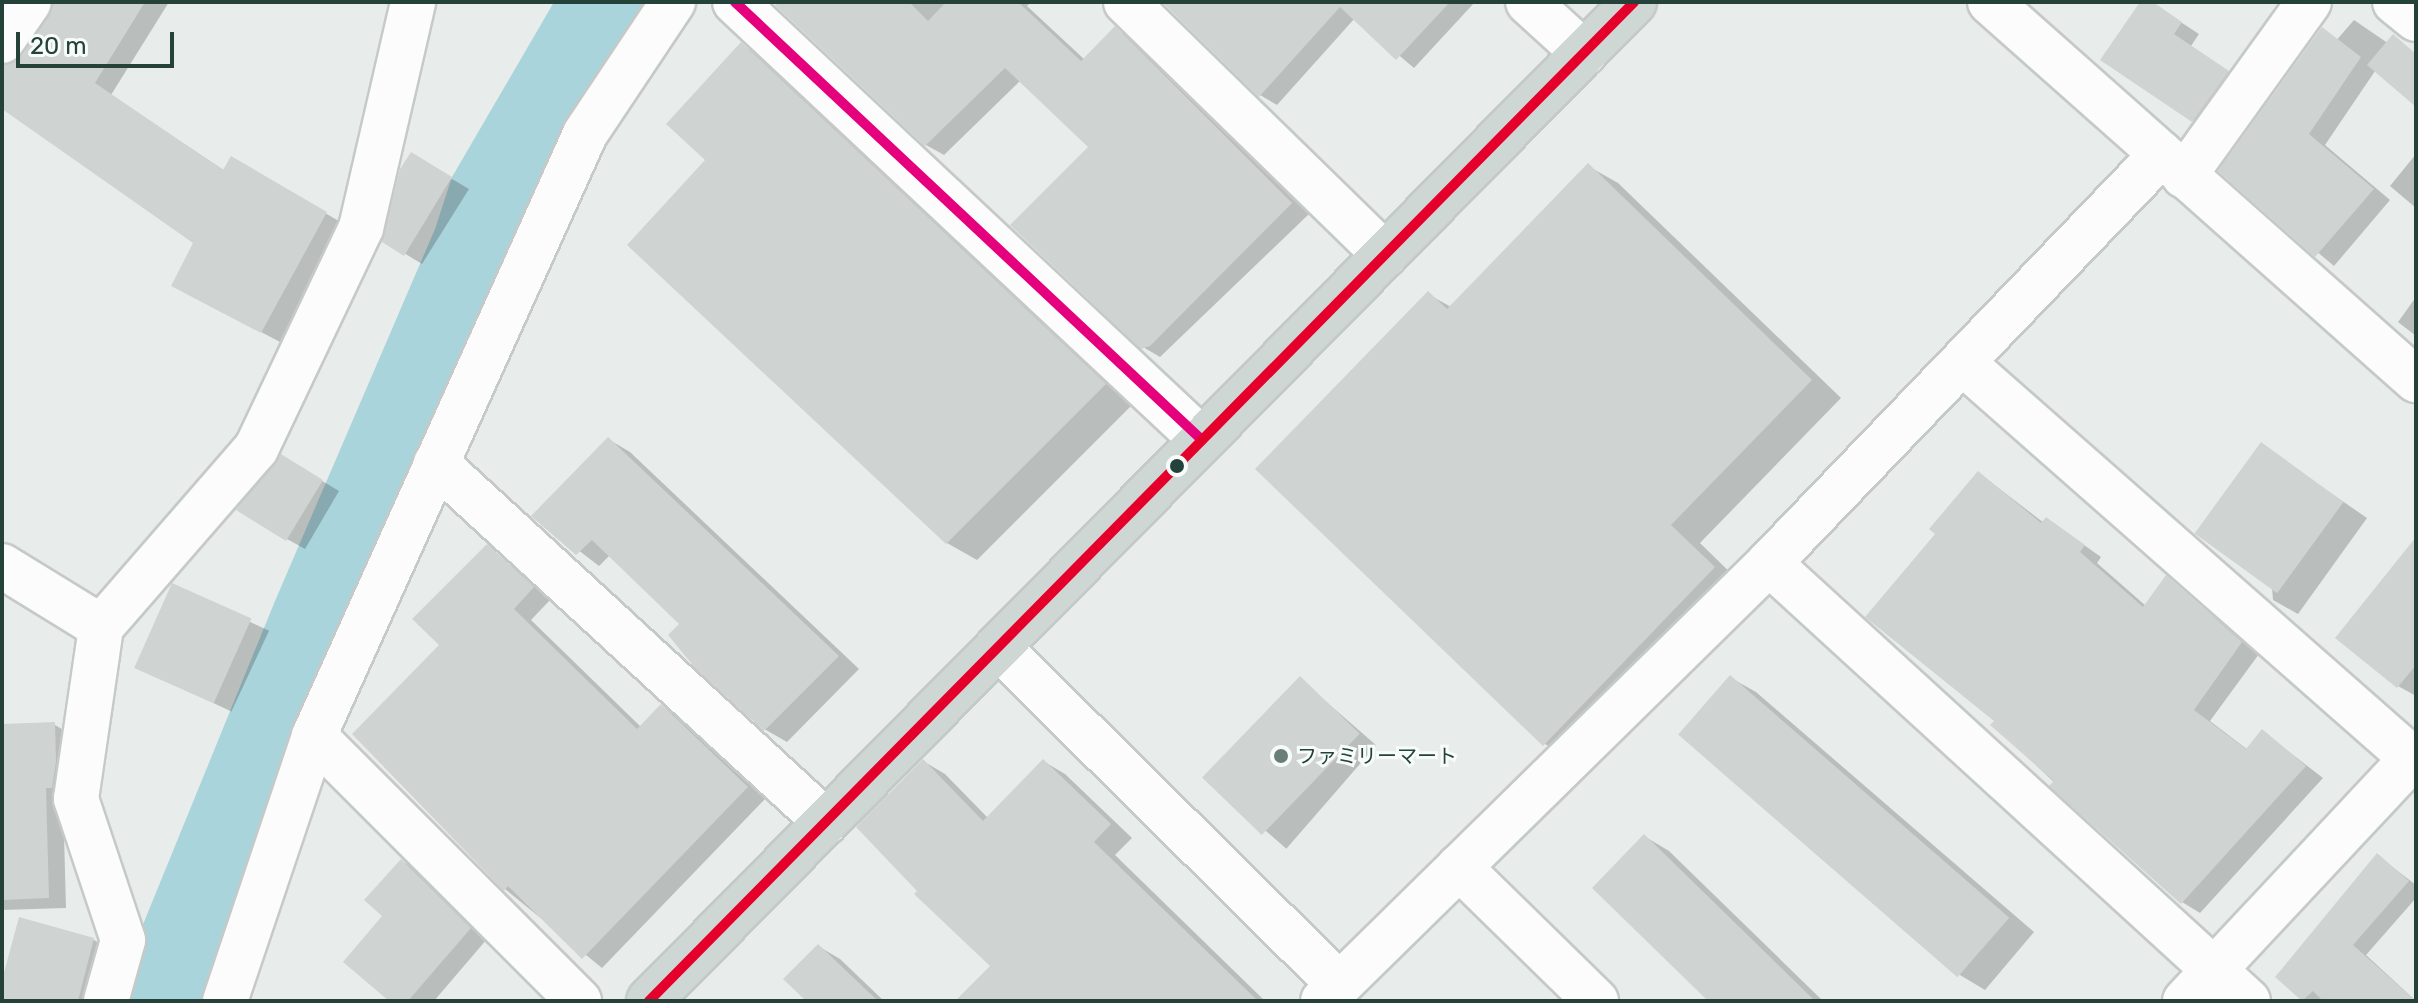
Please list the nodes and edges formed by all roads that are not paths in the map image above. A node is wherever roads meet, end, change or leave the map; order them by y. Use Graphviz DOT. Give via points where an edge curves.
graph roads {
  1 [pos="29,2"];
  2 [pos="413,2"];
  3 [pos="673,2"];
  4 [pos="735,2"];
  5 [pos="1126,2"];
  6 [pos="1528,2"];
  7 [pos="1634,2"];
  8 [pos="1990,2"];
  9 [pos="2309,2"];
  10 [pos="2395,2"];
  11 [pos="2416,19"];
  12 [pos="2,41"];
  13 [pos="1584,53"];
  14 [pos="2173,165"];
  15 [pos="1385,255"];
  16 [pos="1964,364"];
  17 [pos="2416,380"];
  18 [pos="1202,440"];
  19 [pos="436,463"];
  20 [pos="1769,563"];
  21 [pos="2,566"];
  22 [pos="101,627"];
  23 [pos="998,647"];
  24 [pos="314,736"];
  25 [pos="2415,758"];
  26 [pos="826,822"];
  27 [pos="1459,867"];
  28 [pos="2200,986"];
  29 [pos="1331,993"];
  30 [pos="106,1001"];
  31 [pos="225,1001"];
  32 [pos="579,1001"];
  33 [pos="649,1001"];
  34 [pos="1596,1001"];
  35 [pos="2248,1001"];
  1 -- 12 [label="street"];
  2 -- 22 [label="street" via="361,228 256,449"];
  3 -- 19 [label="street" via="585,134"];
  4 -- 18 [label="street"];
  5 -- 15 [label="street"];
  6 -- 13 [label="street"];
  7 -- 13 [label="main road"];
  8 -- 14 [label="street"];
  9 -- 14 [label="street"];
  10 -- 11 [label="street"];
  13 -- 15 [label="main road"];
  14 -- 16 [label="street"];
  14 -- 17 [label="street"];
  15 -- 18 [label="main road"];
  16 -- 20 [label="street"];
  16 -- 25 [label="street"];
  18 -- 23 [label="main road"];
  19 -- 24 [label="street"];
  19 -- 26 [label="street"];
  20 -- 27 [label="street"];
  20 -- 28 [label="street"];
  21 -- 22 [label="street"];
  22 -- 30 [label="street" via="76,799 123,940"];
  23 -- 26 [label="main road"];
  23 -- 29 [label="street"];
  24 -- 31 [label="street"];
  24 -- 32 [label="street"];
  25 -- 28 [label="street"];
  26 -- 33 [label="main road"];
  27 -- 29 [label="street"];
  27 -- 34 [label="street"];
  28 -- 35 [label="street"];
}
